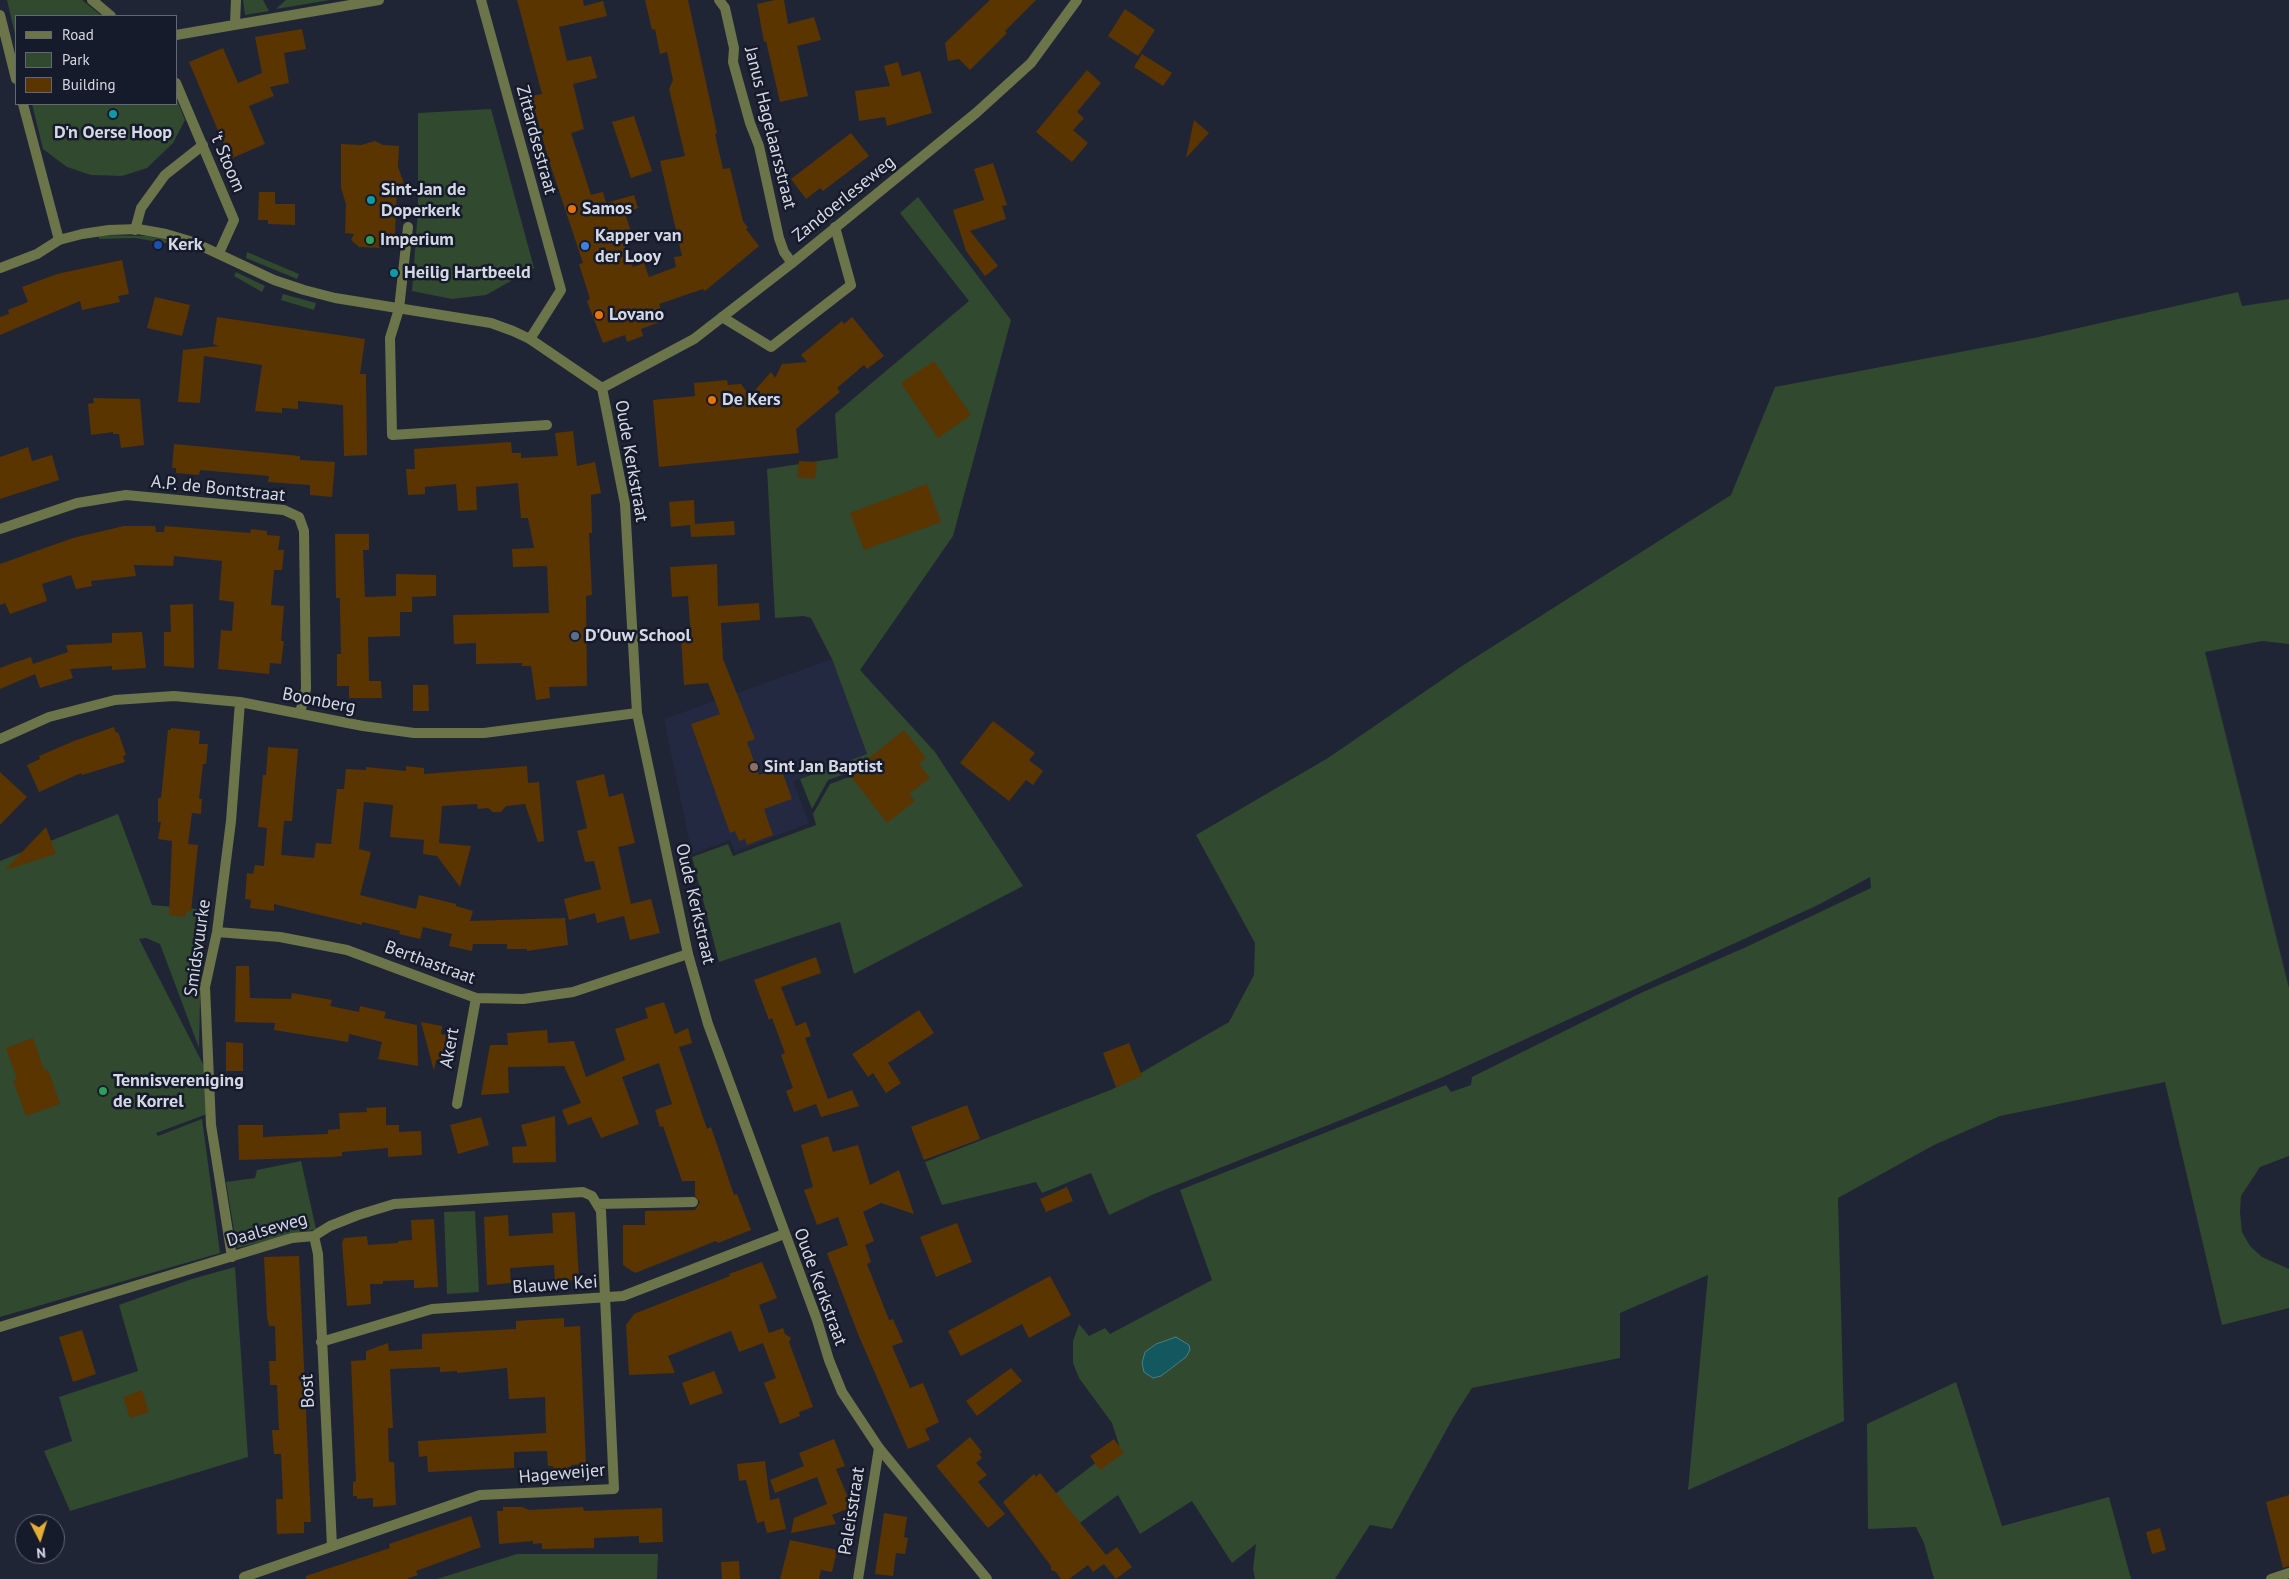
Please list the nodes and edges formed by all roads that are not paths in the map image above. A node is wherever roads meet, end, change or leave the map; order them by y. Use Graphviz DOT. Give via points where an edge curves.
graph roads {
  1 [pos="92,0"];
  2 [pos="236,0"];
  3 [pos="379,0"];
  4 [pos="481,0"];
  5 [pos="719,0"];
  6 [pos="1077,0"];
  7 [pos="0,15"];
  8 [pos="110,15"];
  9 [pos="235,24"];
  10 [pos="178,35"];
  11 [pos="15,75"];
  12 [pos="178,88"];
  13 [pos="23,105"];
  14 [pos="203,146"];
  15 [pos="408,227"];
  16 [pos="836,227"];
  17 [pos="135,230"];
  18 [pos="59,240"];
  19 [pos="219,253"];
  20 [pos="792,263"];
  21 [pos="0,268"];
  22 [pos="399,309"];
  23 [pos="722,317"];
  24 [pos="530,339"];
  25 [pos="602,388"];
  26 [pos="547,425"];
  27 [pos="0,529"];
  28 [pos="240,702"];
  29 [pos="300,713"];
  30 [pos="637,713"];
  31 [pos="0,739"];
  32 [pos="217,932"];
  33 [pos="688,954"];
  34 [pos="476,998"];
  35 [pos="457,1104"];
  36 [pos="693,1202"];
  37 [pos="598,1204"];
  38 [pos="784,1234"];
  39 [pos="314,1236"];
  40 [pos="232,1257"];
  41 [pos="605,1298"];
  42 [pos="0,1327"];
  43 [pos="322,1342"];
  44 [pos="878,1448"];
  45 [pos="332,1546"];
  46 [pos="2289,1573"];
  47 [pos="244,1577"];
  48 [pos="858,1579"];
  49 [pos="987,1579"];
  50 [pos="2271,1579"];
  1 -- 8 [label="street"];
  2 -- 9 [label="street"];
  3 -- 9 [label="street"];
  4 -- 24 [label="street, Zittardsestraat" via="561,290"];
  5 -- 20 [label="street, Janus Hagelaarsstraat" via="725,8 734,48 733,62 759,146 779,238"];
  6 -- 16 [label="street, Zandoerleseweg" via="1032,63"];
  7 -- 11 [label="street"];
  9 -- 10 [label="street"];
  12 -- 14 [label="street, 't Stoom"];
  13 -- 18 [label="street"];
  14 -- 17 [label="street" via="165,175 141,208"];
  14 -- 19 [label="street, 't Stoom" via="234,220"];
  15 -- 22 [label="street"];
  16 -- 20 [label="street, Zandoerleseweg"];
  16 -- 23 [label="street" via="851,285 771,347"];
  17 -- 18 [label="street, Oude Kerkstraat" via="82,234"];
  17 -- 19 [label="street, Oude Kerkstraat" via="166,234"];
  18 -- 21 [label="street, Oude Kerkstraat" via="37,254"];
  19 -- 22 [label="street, Oude Kerkstraat" via="274,280 304,290"];
  20 -- 23 [label="street, Zandoerleseweg"];
  22 -- 24 [label="street, Oude Kerkstraat" via="490,323"];
  22 -- 26 [label="street" via="390,338 392,435"];
  23 -- 25 [label="street, Zandoerleseweg" via="694,339"];
  24 -- 25 [label="street, Oude Kerkstraat"];
  25 -- 30 [label="street, Oude Kerkstraat" via="625,504"];
  27 -- 29 [label="street, A.P. de Bontstraat" via="78,503 126,495 284,510 299,517 304,531 306,689"];
  28 -- 29 [label="street, Boonberg"];
  28 -- 31 [label="street, Boonberg" via="174,696 115,700 49,717"];
  28 -- 32 [label="street, Smidsvuurke" via="231,821"];
  29 -- 30 [label="street, Boonberg" via="414,733 484,733"];
  30 -- 33 [label="street, Oude Kerkstraat"];
  32 -- 34 [label="street, Berthastraat" via="280,937 347,950"];
  32 -- 40 [label="street, Smidsvuurke" via="205,987 211,1124"];
  33 -- 34 [label="street, Berthastraat" via="573,992 523,999"];
  33 -- 38 [label="street, Oude Kerkstraat" via="708,1024"];
  34 -- 35 [label="street, Akert"];
  36 -- 37 [label="street"];
  37 -- 39 [label="street, Daalseweg" via="584,1192 394,1204 330,1226"];
  37 -- 41 [label="street, Hageweijer"];
  38 -- 41 [label="street, Blauwe Kei" via="623,1296"];
  38 -- 44 [label="street, Oude Kerkstraat" via="842,1392"];
  39 -- 40 [label="street, Daalseweg" via="292,1238"];
  39 -- 43 [label="street, Bost" via="318,1254"];
  40 -- 42 [label="street, Daalseweg"];
  41 -- 43 [label="street, Blauwe Kei" via="432,1309"];
  41 -- 45 [label="street, Hageweijer" via="614,1489 480,1495"];
  43 -- 45 [label="street, Bost"];
  44 -- 48 [label="street, Paleisstraat"];
  44 -- 49 [label="street, Oude Kerkstraat"];
  45 -- 47 [label="street, Hageweijer"];
  46 -- 50 [label="street"];
}
